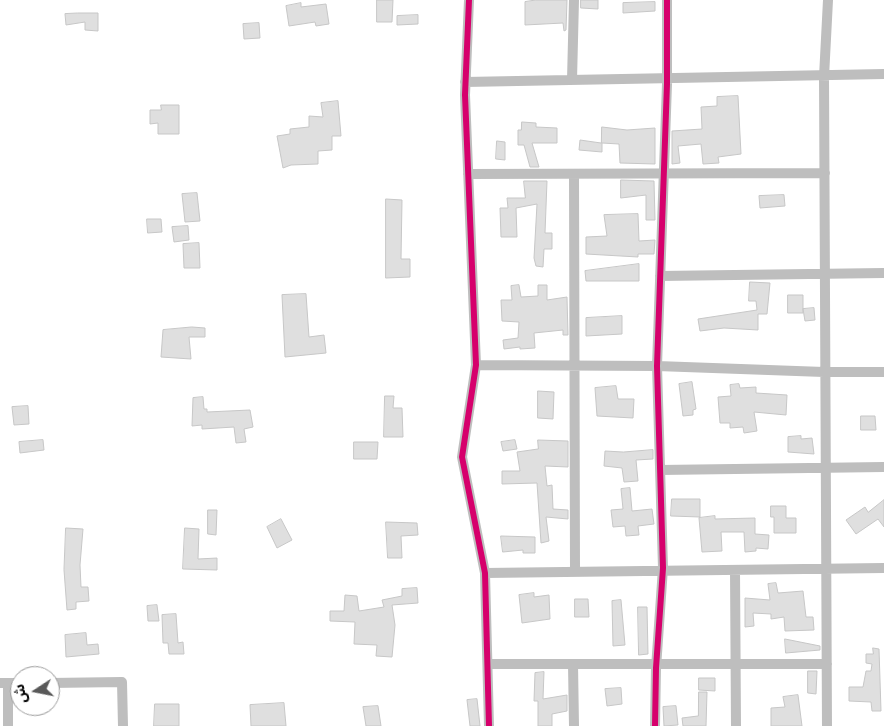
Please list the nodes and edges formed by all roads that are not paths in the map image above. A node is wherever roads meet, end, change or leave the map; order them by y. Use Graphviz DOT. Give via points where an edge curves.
graph roads {
  1 [pos="469,0"];
  2 [pos="574,0"];
  3 [pos="668,0"];
  4 [pos="828,0"];
  5 [pos="884,74"];
  6 [pos="824,77"];
  7 [pos="667,79"];
  8 [pos="572,80"];
  9 [pos="465,82"];
  10 [pos="664,173"];
  11 [pos="825,173"];
  12 [pos="468,174"];
  13 [pos="574,174"];
  14 [pos="884,273"];
  15 [pos="824,274"];
  16 [pos="660,276"];
  17 [pos="476,365"];
  18 [pos="575,366"];
  19 [pos="657,366"];
  20 [pos="824,372"];
  21 [pos="884,372"];
  22 [pos="884,467"];
  23 [pos="825,468"];
  24 [pos="660,470"];
  25 [pos="826,568"];
  26 [pos="884,568"];
  27 [pos="735,570"];
  28 [pos="663,571"];
  29 [pos="575,572"];
  30 [pos="485,573"];
  31 [pos="489,664"];
  32 [pos="573,664"];
  33 [pos="656,664"];
  34 [pos="735,664"];
  35 [pos="827,664"];
  36 [pos="4,683"];
  37 [pos="60,683"];
  38 [pos="8,726"];
  39 [pos="123,726"];
  40 [pos="489,726"];
  41 [pos="574,726"];
  42 [pos="655,726"];
  43 [pos="736,726"];
  44 [pos="827,726"];
  1 -- 9 [label="street"];
  2 -- 8 [label="street"];
  3 -- 7 [label="street"];
  4 -- 6 [label="street"];
  5 -- 6 [label="street"];
  6 -- 7 [label="street"];
  6 -- 11 [label="street"];
  7 -- 8 [label="street"];
  7 -- 10 [label="street"];
  8 -- 9 [label="street"];
  9 -- 12 [label="street"];
  10 -- 11 [label="street"];
  10 -- 13 [label="street"];
  10 -- 16 [label="street"];
  11 -- 15 [label="street"];
  12 -- 13 [label="street"];
  12 -- 17 [label="street"];
  13 -- 18 [label="street"];
  14 -- 15 [label="street"];
  15 -- 16 [label="street"];
  15 -- 20 [label="street"];
  16 -- 19 [label="street"];
  17 -- 18 [label="street"];
  17 -- 30 [label="street" via="462,457"];
  18 -- 19 [label="street"];
  18 -- 29 [label="street"];
  19 -- 20 [label="street"];
  19 -- 24 [label="street"];
  20 -- 21 [label="street"];
  20 -- 23 [label="street"];
  22 -- 23 [label="street"];
  23 -- 24 [label="street"];
  23 -- 25 [label="street"];
  24 -- 28 [label="street"];
  25 -- 26 [label="street"];
  25 -- 27 [label="street"];
  25 -- 35 [label="street"];
  27 -- 28 [label="street"];
  27 -- 34 [label="street"];
  28 -- 29 [label="street"];
  28 -- 33 [label="street"];
  29 -- 30 [label="street"];
  30 -- 31 [label="street"];
  31 -- 32 [label="street"];
  31 -- 40 [label="street"];
  32 -- 33 [label="street"];
  32 -- 41 [label="street"];
  33 -- 34 [label="street"];
  33 -- 42 [label="street"];
  34 -- 35 [label="street"];
  34 -- 43 [label="street"];
  35 -- 44 [label="street"];
  36 -- 38 [label="street"];
  37 -- 39 [label="street" via="122,682"];
}
